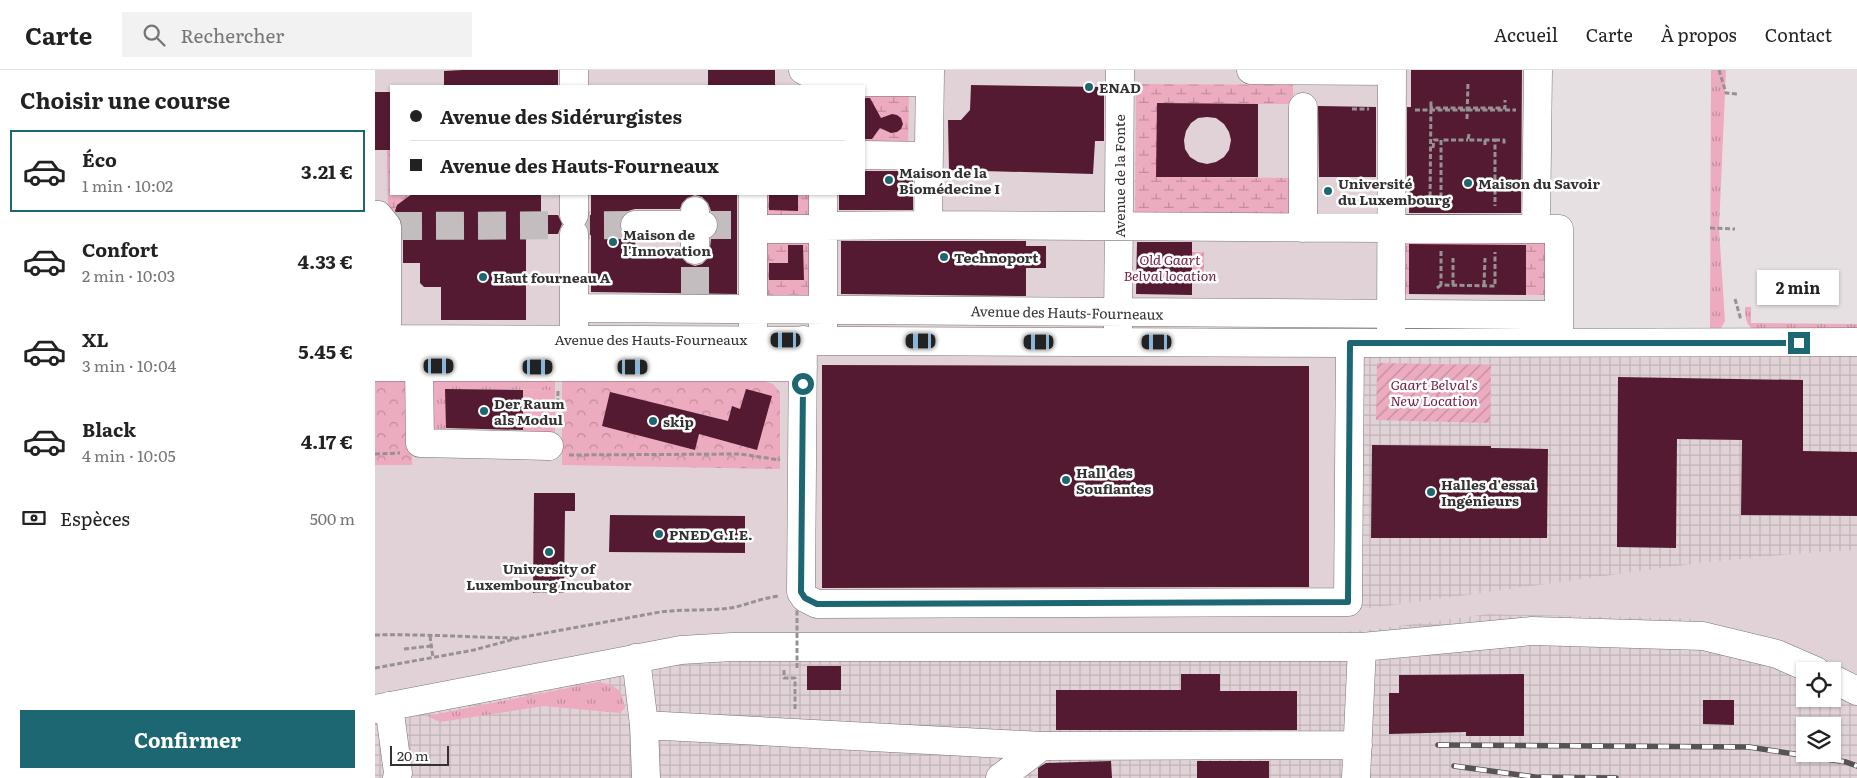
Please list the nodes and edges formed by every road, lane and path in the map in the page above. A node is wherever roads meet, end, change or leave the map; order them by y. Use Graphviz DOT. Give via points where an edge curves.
graph roads {
  1 [pos="574,70"];
  2 [pos="803,70"];
  3 [pos="1120,70"];
  4 [pos="1251,70"];
  5 [pos="1304,70"];
  6 [pos="1392,70"];
  7 [pos="1537,70"];
  8 [pos="1719,70"];
  9 [pos="902,76"];
  10 [pos="930,76"];
  11 [pos="1467,82"];
  12 [pos="574,85"];
  13 [pos="1737,94"];
  14 [pos="1505,100"];
  15 [pos="1467,107"];
  16 [pos="1352,109"];
  17 [pos="1375,109"];
  18 [pos="1412,110"];
  19 [pos="1431,110"];
  20 [pos="1516,110"];
  21 [pos="1467,119"];
  22 [pos="1441,140"];
  23 [pos="1453,140"];
  24 [pos="1485,140"];
  25 [pos="1495,140"];
  26 [pos="1453,146"];
  27 [pos="1485,146"];
  28 [pos="1504,146"];
  29 [pos="1433,148"];
  30 [pos="865,155"];
  31 [pos="929,156"];
  32 [pos="753,195"];
  33 [pos="823,195"];
  34 [pos="1430,204"];
  35 [pos="574,214"];
  36 [pos="385,222"];
  37 [pos="635,225"];
  38 [pos="928,225"];
  39 [pos="751,226"];
  40 [pos="1119,226"];
  41 [pos="697,228"];
  42 [pos="823,228"];
  43 [pos="1303,228"];
  44 [pos="1391,228"];
  45 [pos="1710,228"];
  46 [pos="1536,229"];
  47 [pos="1735,229"];
  48 [pos="1453,258"];
  49 [pos="1485,258"];
  50 [pos="1441,285"];
  51 [pos="1453,285"];
  52 [pos="1484,285"];
  53 [pos="1495,286"];
  54 [pos="1437,288"];
  55 [pos="1499,288"];
  56 [pos="574,308"];
  57 [pos="753,309"];
  58 [pos="823,310"];
  59 [pos="1118,313"];
  60 [pos="1391,315"];
  61 [pos="1559,315"];
  62 [pos="381,339"];
  63 [pos="574,339"];
  64 [pos="753,339"];
  65 [pos="813,340"];
  66 [pos="1118,342"];
  67 [pos="1559,342"];
  68 [pos="1857,342"];
  69 [pos="1350,343"];
  70 [pos="1391,343"];
  71 [pos="375,366"];
  72 [pos="419,366"];
  73 [pos="558,367"];
  74 [pos="803,367"];
  75 [pos="558,446"];
  76 [pos="780,460"];
  77 [pos="799,601"];
  78 [pos="375,635"];
  79 [pos="430,636"];
  80 [pos="518,638"];
  81 [pos="431,646"];
  82 [pos="1362,647"];
  83 [pos="403,649"];
  84 [pos="790,657"];
  85 [pos="433,658"];
  86 [pos="636,658"];
  87 [pos="1796,662"];
  88 [pos="375,668"];
  89 [pos="1841,683"];
  90 [pos="1857,691"];
  91 [pos="382,707"];
  92 [pos="643,725"];
  93 [pos="795,733"];
  94 [pos="1358,745"];
  95 [pos="1042,746"];
  96 [pos="397,778"];
  97 [pos="646,778"];
  98 [pos="1000,778"];
  99 [pos="1357,778"];
  1 -- 12 [label="street"];
  2 -- 9 [label="street" via="825,82"];
  3 -- 40 [label="street, Avenue de la Fonte"];
  4 -- 5 [label="street"];
  5 -- 6 [label="street"];
  5 -- 43 [label="street"];
  6 -- 44 [label="street"];
  7 -- 46 [label="street"];
  8 -- 13 [label="path" via="1726,94"];
  9 -- 10 [label="street"];
  10 -- 31 [label="street"];
  11 -- 15 [label="path"];
  14 -- 15 [label="path" via="1505,108"];
  15 -- 19 [label="path" via="1431,108 1431,100"];
  15 -- 21 [label="path"];
  16 -- 17 [label="path"];
  18 -- 19 [label="path"];
  19 -- 20 [label="path"];
  19 -- 34 [label="path"];
  22 -- 29 [label="path" via="1433,140"];
  23 -- 26 [label="path"];
  24 -- 27 [label="path"];
  25 -- 28 [label="path" via="1504,140"];
  30 -- 31 [label="street"];
  31 -- 38 [label="street"];
  32 -- 39 [label="street"];
  33 -- 42 [label="street"];
  35 -- 56 [label="street"];
  36 -- 62 [label="street"];
  37 -- 41 [label="street"];
  38 -- 40 [label="street"];
  38 -- 42 [label="street"];
  39 -- 42 [label="street"];
  39 -- 57 [label="street"];
  40 -- 43 [label="street"];
  40 -- 59 [label="street, Avenue de la Fonte"];
  42 -- 58 [label="street"];
  43 -- 44 [label="street"];
  44 -- 46 [label="street"];
  44 -- 60 [label="street"];
  45 -- 47 [label="path"];
  46 -- 61 [label="street" via="1559,230"];
  48 -- 51 [label="path"];
  49 -- 52 [label="path"];
  50 -- 54 [label="path"];
  53 -- 55 [label="path"];
  56 -- 57 [label="street, Avenue des Hauts-Fourneaux" via="695,302"];
  56 -- 63 [label="street"];
  57 -- 58 [label="street, Avenue des Hauts-Fourneaux"];
  57 -- 64 [label="street"];
  58 -- 59 [label="street, Avenue des Hauts-Fourneaux"];
  58 -- 65 [label="street"];
  59 -- 60 [label="street, Avenue des Hauts-Fourneaux"];
  59 -- 66 [label="street, Avenue de la Fonte"];
  60 -- 61 [label="street, Avenue des Hauts-Fourneaux"];
  60 -- 70 [label="street"];
  61 -- 67 [label="street"];
  62 -- 63 [label="street, Avenue des Hauts-Fourneaux"];
  63 -- 64 [label="street, Avenue des Hauts-Fourneaux"];
  64 -- 65 [label="street, Avenue des Hauts-Fourneaux"];
  65 -- 66 [label="street, Avenue des Hauts-Fourneaux"];
  65 -- 74 [label="street"];
  66 -- 69 [label="street, Avenue des Hauts-Fourneaux"];
  67 -- 68 [label="street, Avenue des Hauts-Fourneaux"];
  67 -- 70 [label="street, Avenue des Hauts-Fourneaux"];
  69 -- 70 [label="street, Avenue des Hauts-Fourneaux"];
  69 -- 77 [label="street" via="1348,602 817,604 805,598"];
  71 -- 72 [label="street, Avenue des Hauts-Fourneaux"];
  72 -- 73 [label="street, Avenue des Hauts-Fourneaux"];
  72 -- 75 [label="street" via="420,443"];
  73 -- 74 [label="street, Avenue des Hauts-Fourneaux"];
  73 -- 75 [label="path"];
  74 -- 77 [label="street"];
  75 -- 76 [label="path" via="740,454"];
  77 -- 80 [label="path" via="792,596 763,598 733,608 678,610"];
  77 -- 84 [label="path, bridge"];
  78 -- 79 [label="path"];
  79 -- 80 [label="path"];
  79 -- 81 [label="path"];
  80 -- 85 [label="path"];
  81 -- 83 [label="path"];
  81 -- 85 [label="path"];
  82 -- 84 [label="street"];
  82 -- 87 [label="street" via="1532,631 1703,636 1777,654"];
  82 -- 94 [label="street"];
  84 -- 86 [label="street" via="681,650"];
  84 -- 93 [label="path" via="784,678 795,678"];
  85 -- 88 [label="path"];
  86 -- 91 [label="street"];
  86 -- 92 [label="street"];
  89 -- 90 [label="street"];
  91 -- 96 [label="street"];
  92 -- 93 [label="street"];
  92 -- 97 [label="street"];
  93 -- 95 [label="street"];
  94 -- 95 [label="street"];
  94 -- 99 [label="street"];
  95 -- 98 [label="street"];
}
